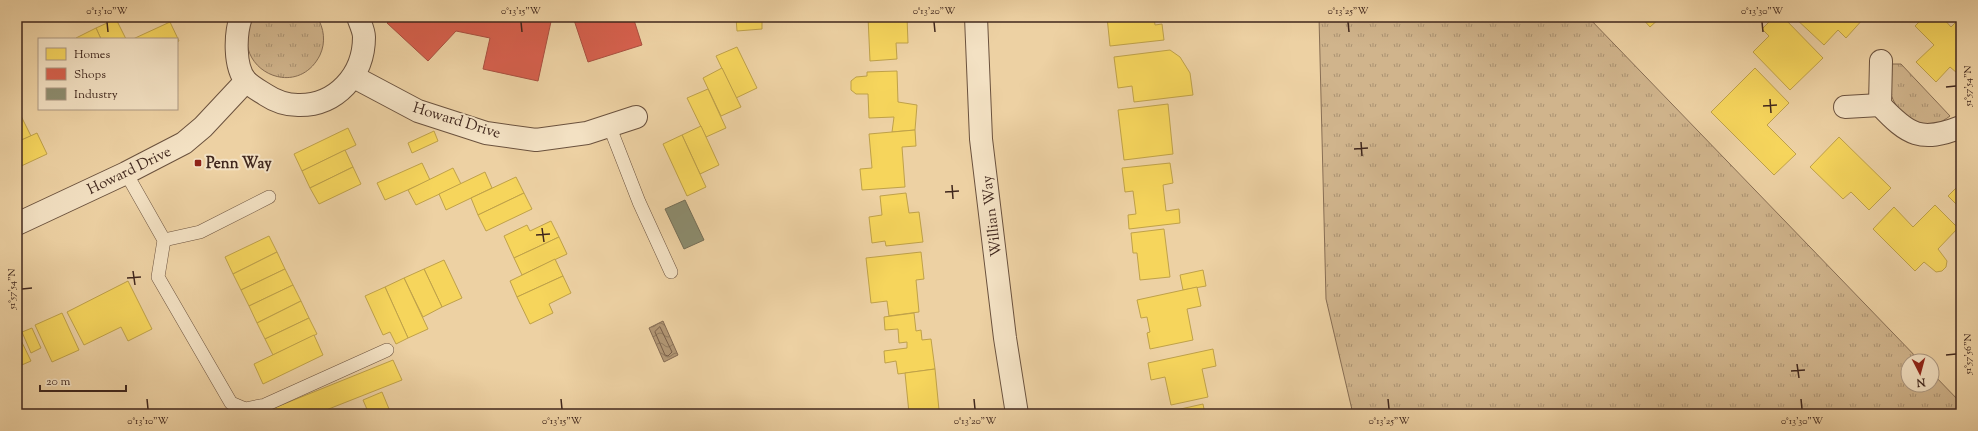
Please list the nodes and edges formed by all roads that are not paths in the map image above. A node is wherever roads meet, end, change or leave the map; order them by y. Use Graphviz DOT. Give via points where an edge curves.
graph roads {
  1 [pos="240,17"];
  2 [pos="358,17"];
  3 [pos="976,17"];
  4 [pos="1881,61"];
  5 [pos="354,77"];
  6 [pos="246,81"];
  7 [pos="1880,105"];
  8 [pos="1845,108"];
  9 [pos="636,117"];
  10 [pos="609,125"];
  11 [pos="1961,127"];
  12 [pos="126,173"];
  13 [pos="269,198"];
  14 [pos="17,224"];
  15 [pos="164,240"];
  16 [pos="671,272"];
  17 [pos="387,350"];
  18 [pos="1018,414"];
  1 -- 6 [label="street" via="236,33 237,55"];
  2 -- 5 [label="street" via="364,36 362,58"];
  3 -- 18 [label="street, Willian Way" via="982,138 1005,338"];
  4 -- 7 [label="street"];
  5 -- 6 [label="street" via="338,93 319,103 297,105 275,100"];
  5 -- 10 [label="street, Howard Drive" via="418,111 486,133 536,140 588,133"];
  6 -- 12 [label="street, Howard Drive" via="203,127 184,143"];
  7 -- 8 [label="street"];
  7 -- 11 [label="street" via="1908,131 1923,136 1943,134"];
  9 -- 10 [label="street, Howard Drive"];
  10 -- 16 [label="lane" via="639,202"];
  12 -- 14 [label="street, Howard Drive"];
  12 -- 15 [label="lane"];
  13 -- 15 [label="lane" via="200,232"];
  15 -- 17 [label="lane" via="158,277 231,404 245,409 265,405"];
}
